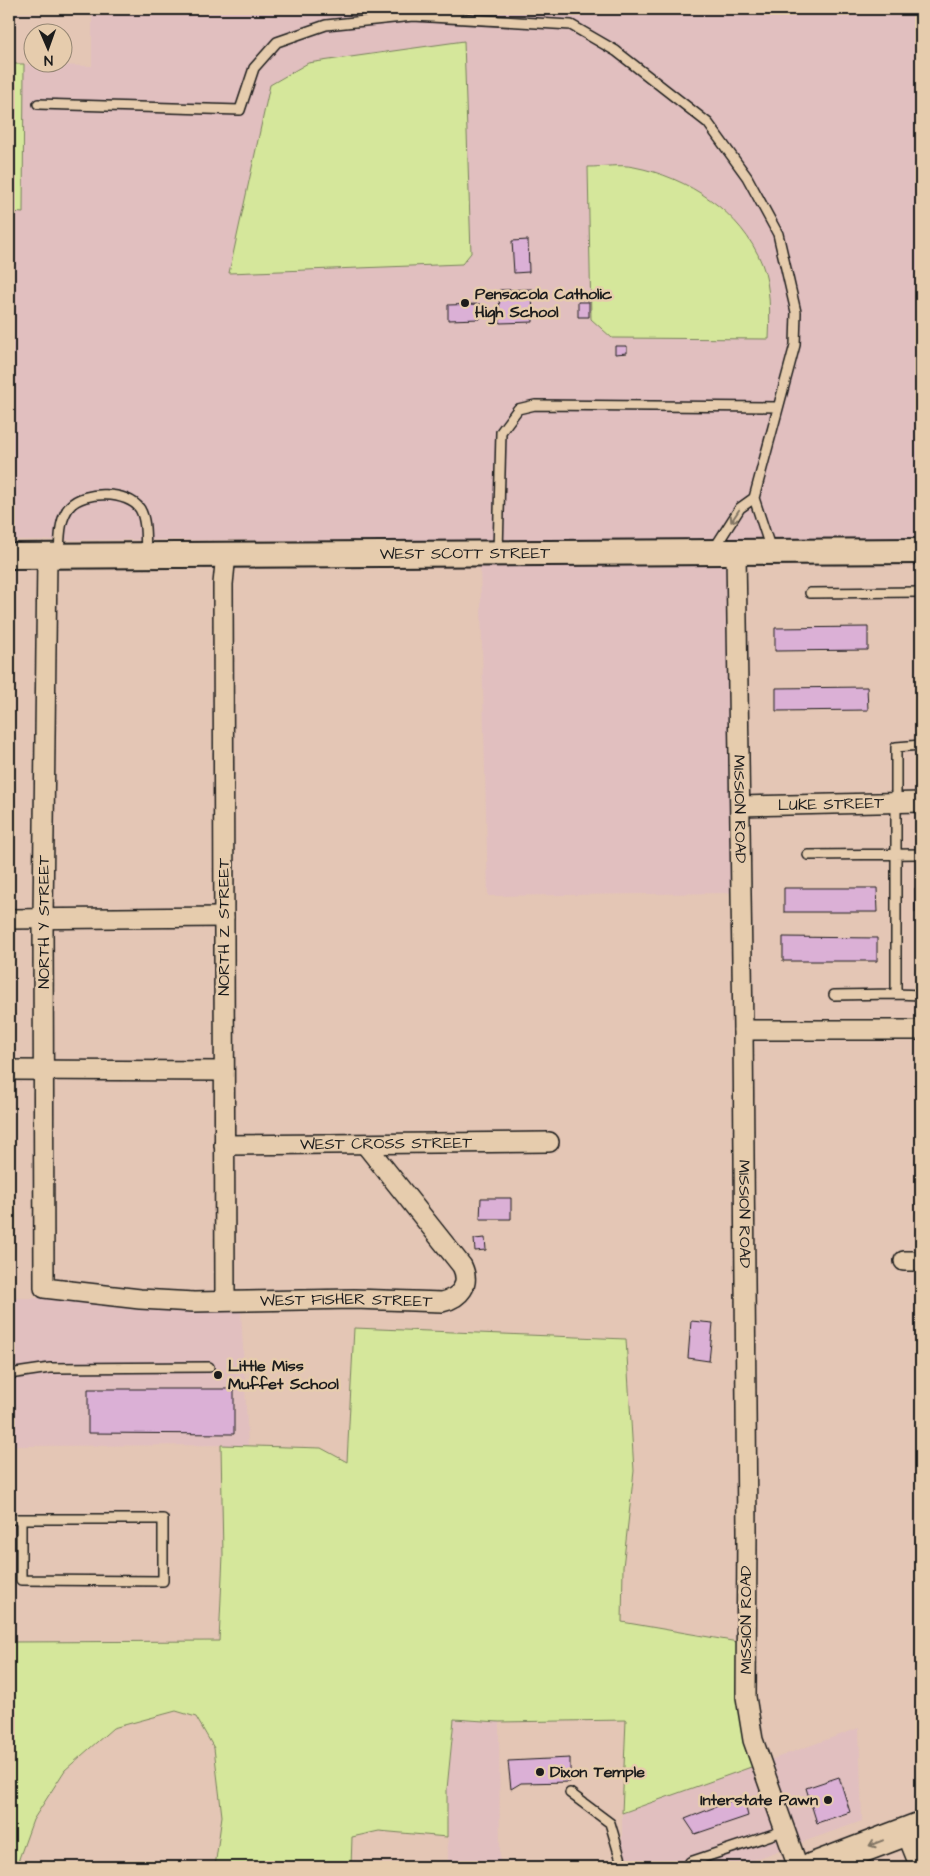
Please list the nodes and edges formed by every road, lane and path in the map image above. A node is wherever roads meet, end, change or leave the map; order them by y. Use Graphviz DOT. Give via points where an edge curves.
graph roads {
  1 [pos="38,104"];
  2 [pos="778,408"];
  3 [pos="754,498"];
  4 [pos="921,551"];
  5 [pos="772,553"];
  6 [pos="226,554"];
  7 [pos="498,554"];
  8 [pos="711,554"];
  9 [pos="736,554"];
  10 [pos="146,555"];
  11 [pos="9,556"];
  12 [pos="53,556"];
  13 [pos="810,592"];
  14 [pos="921,592"];
  15 [pos="921,745"];
  16 [pos="897,802"];
  17 [pos="921,802"];
  18 [pos="741,806"];
  19 [pos="896,854"];
  20 [pos="921,854"];
  21 [pos="808,855"];
  22 [pos="224,917"];
  23 [pos="43,918"];
  24 [pos="9,919"];
  25 [pos="896,994"];
  26 [pos="834,995"];
  27 [pos="921,995"];
  28 [pos="743,1030"];
  29 [pos="921,1030"];
  30 [pos="44,1069"];
  31 [pos="9,1070"];
  32 [pos="224,1071"];
  33 [pos="549,1142"];
  34 [pos="365,1144"];
  35 [pos="224,1145"];
  36 [pos="44,1288"];
  37 [pos="225,1300"];
  38 [pos="209,1367"];
  39 [pos="9,1374"];
  40 [pos="20,1518"];
  41 [pos="9,1519"];
  42 [pos="570,1793"];
  43 [pos="914,1829"];
  44 [pos="786,1830"];
  45 [pos="690,1862"];
  46 [pos="623,1867"];
  47 [pos="798,1867"];
  48 [pos="813,1867"];
  49 [pos="920,1867"];
  1 -- 2 [label="lane" via="240,110 254,68 277,42 326,25 413,16 571,25 616,52 708,123 747,177 778,234 796,312 795,344"];
  2 -- 3 [label="lane"];
  2 -- 7 [label="lane" via="536,406 518,409 501,432"];
  3 -- 5 [label="lane"];
  3 -- 8 [label="lane, one-way" via="740,508"];
  4 -- 5 [label="street, WEST SCOTT STREET"];
  5 -- 9 [label="street, WEST SCOTT STREET"];
  6 -- 7 [label="street, WEST SCOTT STREET"];
  6 -- 10 [label="street, WEST SCOTT STREET"];
  6 -- 22 [label="street, NORTH Z STREET" via="223,584"];
  7 -- 8 [label="street, WEST SCOTT STREET"];
  8 -- 9 [label="street, WEST SCOTT STREET"];
  9 -- 18 [label="street, MISSION ROAD"];
  10 -- 12 [label="street, WEST SCOTT STREET"];
  10 -- 12 [label="lane" via="140,510 132,500 114,495 82,496 70,506 60,527"];
  11 -- 12 [label="street, WEST SCOTT STREET"];
  12 -- 23 [label="street, NORTH Y STREET"];
  13 -- 14 [label="lane"];
  15 -- 16 [label="lane" via="896,746"];
  16 -- 17 [label="street, LUKE STREET"];
  16 -- 18 [label="street, LUKE STREET"];
  16 -- 19 [label="lane"];
  18 -- 28 [label="street, MISSION ROAD"];
  19 -- 20 [label="lane"];
  19 -- 21 [label="lane"];
  19 -- 25 [label="lane"];
  22 -- 23 [label="street"];
  22 -- 32 [label="street, NORTH Z STREET"];
  23 -- 24 [label="street"];
  23 -- 30 [label="street, NORTH Y STREET"];
  25 -- 26 [label="lane"];
  25 -- 27 [label="lane"];
  28 -- 29 [label="street"];
  28 -- 44 [label="street, MISSION ROAD" via="746,1697 754,1740"];
  30 -- 31 [label="street"];
  30 -- 32 [label="street"];
  30 -- 36 [label="street, NORTH Y STREET"];
  32 -- 35 [label="street, NORTH Z STREET"];
  33 -- 34 [label="street, WEST CROSS STREET"];
  34 -- 35 [label="street, WEST CROSS STREET"];
  34 -- 37 [label="street, WEST FISHER STREET" via="462,1266 466,1282 459,1294 442,1302"];
  35 -- 37 [label="street, NORTH Z STREET"];
  36 -- 37 [label="street, WEST FISHER STREET" via="140,1299"];
  38 -- 39 [label="lane" via="50,1368"];
  40 -- 40 [label="lane" via="164,1519 164,1581 21,1580"];
  40 -- 41 [label="lane"];
  42 -- 46 [label="lane" via="610,1823"];
  43 -- 48 [label="main road, one-way"];
  43 -- 49 [label="street"];
  44 -- 45 [label="lane"];
  44 -- 47 [label="street, MISSION ROAD"];
}
